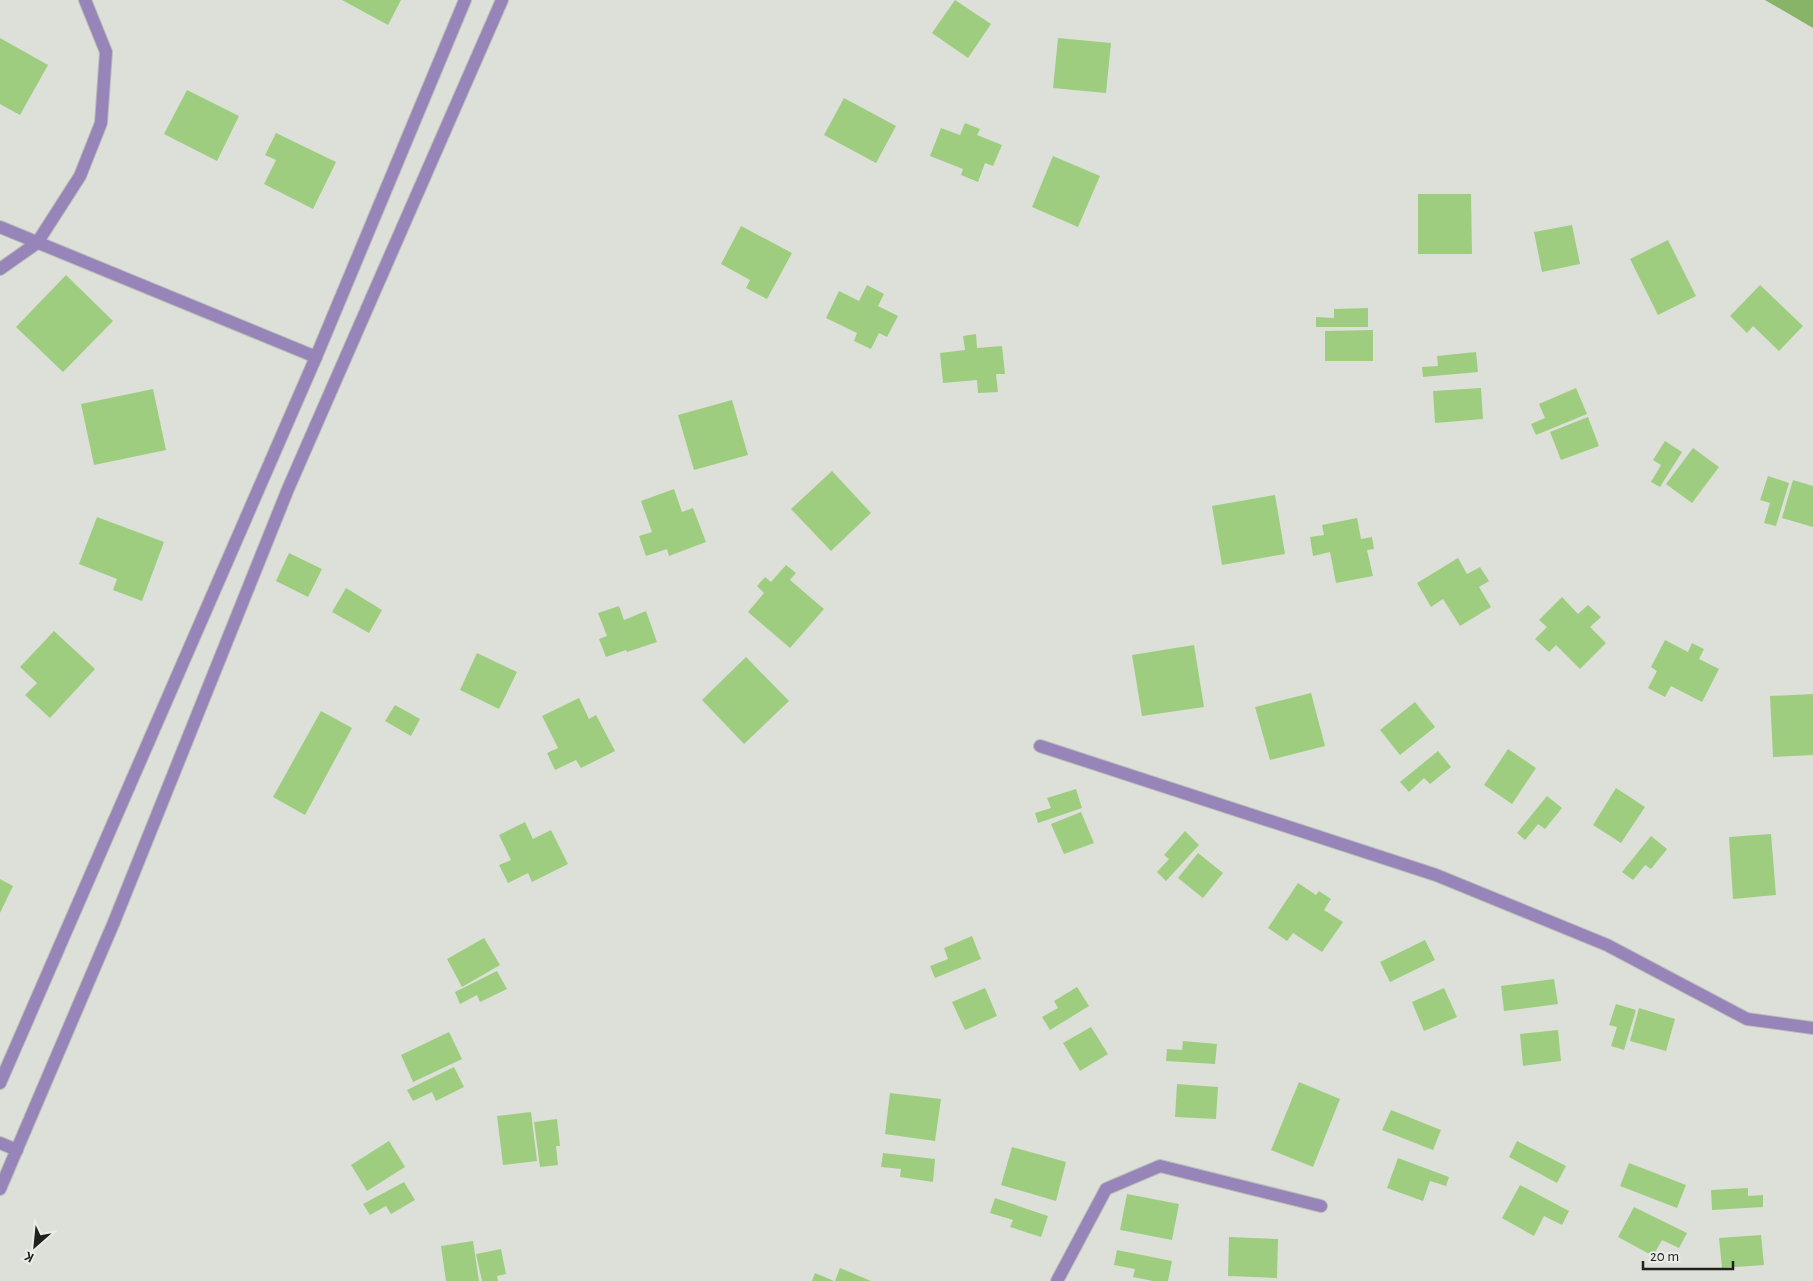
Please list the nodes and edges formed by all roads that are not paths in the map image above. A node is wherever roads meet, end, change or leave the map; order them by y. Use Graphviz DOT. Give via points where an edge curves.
graph roads {
  1 [pos="85,0"];
  2 [pos="465,0"];
  3 [pos="500,0"];
  4 [pos="0,227"];
  5 [pos="38,243"];
  6 [pos="0,269"];
  7 [pos="316,357"];
  8 [pos="1040,746"];
  9 [pos="1813,1029"];
  10 [pos="0,1083"];
  11 [pos="0,1143"];
  12 [pos="17,1150"];
  13 [pos="0,1189"];
  14 [pos="1321,1206"];
  15 [pos="1057,1281"];
  1 -- 5 [label="street" via="106,52 101,123 80,176"];
  2 -- 7 [label="street"];
  3 -- 12 [label="street" via="288,489 114,922"];
  4 -- 5 [label="street"];
  5 -- 6 [label="street"];
  5 -- 7 [label="street"];
  7 -- 10 [label="street"];
  8 -- 9 [label="street" via="1436,875 1607,945 1746,1019"];
  11 -- 12 [label="street"];
  12 -- 13 [label="street"];
  14 -- 15 [label="street" via="1160,1166 1106,1189"];
}
